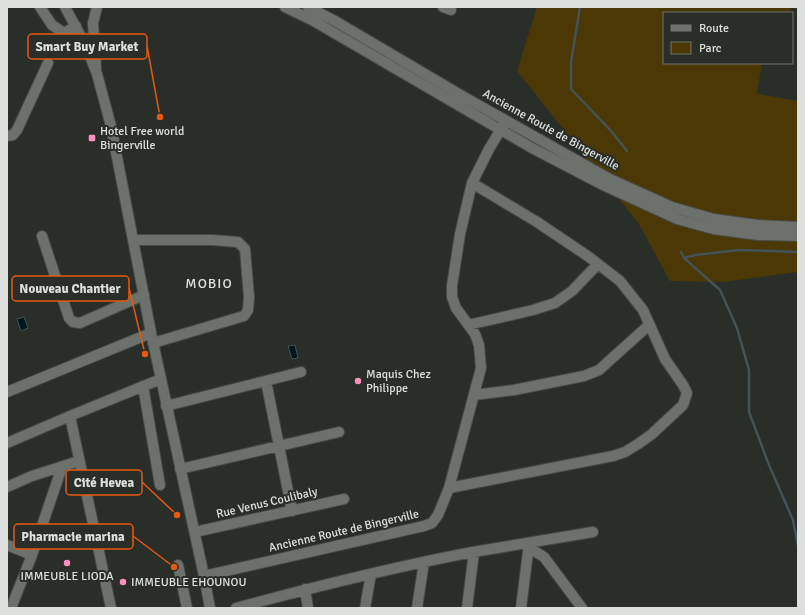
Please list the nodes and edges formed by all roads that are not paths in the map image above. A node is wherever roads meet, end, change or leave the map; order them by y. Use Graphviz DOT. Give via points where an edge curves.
graph roads {
  1 [pos="40,7"];
  2 [pos="65,7"];
  3 [pos="97,7"];
  4 [pos="285,7"];
  5 [pos="308,7"];
  6 [pos="76,26"];
  7 [pos="48,63"];
  8 [pos="97,74"];
  9 [pos="506,121"];
  10 [pos="501,130"];
  11 [pos="7,136"];
  12 [pos="472,183"];
  13 [pos="798,227"];
  14 [pos="42,236"];
  15 [pos="798,236"];
  16 [pos="133,240"];
  17 [pos="598,264"];
  18 [pos="144,295"];
  19 [pos="468,325"];
  20 [pos="649,325"];
  21 [pos="152,338"];
  22 [pos="301,372"];
  23 [pos="161,379"];
  24 [pos="266,381"];
  25 [pos="143,386"];
  26 [pos="7,392"];
  27 [pos="474,395"];
  28 [pos="166,406"];
  29 [pos="70,416"];
  30 [pos="339,432"];
  31 [pos="7,443"];
  32 [pos="280,446"];
  33 [pos="79,461"];
  34 [pos="62,467"];
  35 [pos="180,469"];
  36 [pos="160,485"];
  37 [pos="7,487"];
  38 [pos="448,488"];
  39 [pos="344,499"];
  40 [pos="292,511"];
  41 [pos="195,532"];
  42 [pos="593,532"];
  43 [pos="7,545"];
  44 [pos="529,545"];
  45 [pos="474,552"];
  46 [pos="32,555"];
  47 [pos="424,562"];
  48 [pos="178,565"];
  49 [pos="371,574"];
  50 [pos="204,576"];
  51 [pos="305,590"];
  52 [pos="12,606"];
  53 [pos="110,608"];
  54 [pos="187,608"];
  55 [pos="210,608"];
  56 [pos="236,608"];
  57 [pos="308,608"];
  58 [pos="364,608"];
  59 [pos="417,608"];
  60 [pos="467,608"];
  61 [pos="521,608"];
  62 [pos="582,608"];
  1 -- 6 [label="street" via="48,20 64,32"];
  2 -- 6 [label="street"];
  3 -- 8 [label="street" via="93,23"];
  4 -- 10 [label="street, Ancienne Route de Bingerville" via="312,20"];
  5 -- 9 [label="street, Ancienne Route de Bingerville"];
  6 -- 8 [label="street"];
  7 -- 11 [label="street" via="17,130 13,135"];
  8 -- 16 [label="street" via="112,126"];
  9 -- 10 [label="street"];
  9 -- 13 [label="street, Ancienne Route de Bingerville" via="610,179 672,207 714,219"];
  10 -- 12 [label="street, Ancienne Route de Bingerville"];
  10 -- 15 [label="street, Ancienne Route de Bingerville" via="603,186 677,219 713,229 758,235"];
  12 -- 17 [label="street" via="537,222"];
  12 -- 19 [label="street, Ancienne Route de Bingerville" via="460,234 452,286 456,308"];
  14 -- 18 [label="street" via="69,318 73,322 80,323"];
  16 -- 18 [label="street"];
  16 -- 21 [label="street" via="218,240 238,242 245,249 249,297 248,310 244,316"];
  17 -- 19 [label="street" via="572,291 555,303"];
  17 -- 20 [label="street" via="620,281 643,310"];
  18 -- 21 [label="street"];
  19 -- 27 [label="street, Ancienne Route de Bingerville" via="479,345 481,368"];
  20 -- 27 [label="street" via="599,370 584,376"];
  20 -- 38 [label="street" via="665,359 686,393 683,405 652,434 625,452 613,456"];
  21 -- 23 [label="street"];
  21 -- 26 [label="street"];
  22 -- 24 [label="street"];
  23 -- 25 [label="street"];
  23 -- 28 [label="street"];
  24 -- 28 [label="street"];
  24 -- 32 [label="street"];
  25 -- 29 [label="street"];
  25 -- 36 [label="street"];
  27 -- 38 [label="street, Ancienne Route de Bingerville"];
  28 -- 35 [label="street"];
  29 -- 31 [label="street"];
  29 -- 33 [label="street"];
  30 -- 32 [label="street"];
  32 -- 35 [label="street"];
  32 -- 40 [label="street"];
  33 -- 34 [label="street"];
  33 -- 53 [label="street"];
  34 -- 37 [label="street"];
  34 -- 46 [label="street"];
  35 -- 41 [label="street"];
  38 -- 50 [label="street, Ancienne Route de Bingerville" via="438,515 432,523 424,526"];
  39 -- 40 [label="street, Rue Venus Coulibaly"];
  40 -- 41 [label="street, Rue Venus Coulibaly"];
  41 -- 50 [label="street"];
  42 -- 44 [label="street"];
  43 -- 46 [label="street"];
  44 -- 45 [label="street"];
  44 -- 61 [label="street"];
  44 -- 62 [label="street" via="544,557"];
  45 -- 47 [label="street"];
  45 -- 60 [label="street"];
  46 -- 52 [label="street"];
  47 -- 49 [label="street"];
  47 -- 59 [label="street"];
  48 -- 54 [label="street"];
  49 -- 51 [label="street"];
  49 -- 58 [label="street"];
  50 -- 55 [label="street"];
  51 -- 56 [label="street"];
  51 -- 57 [label="street"];
}
